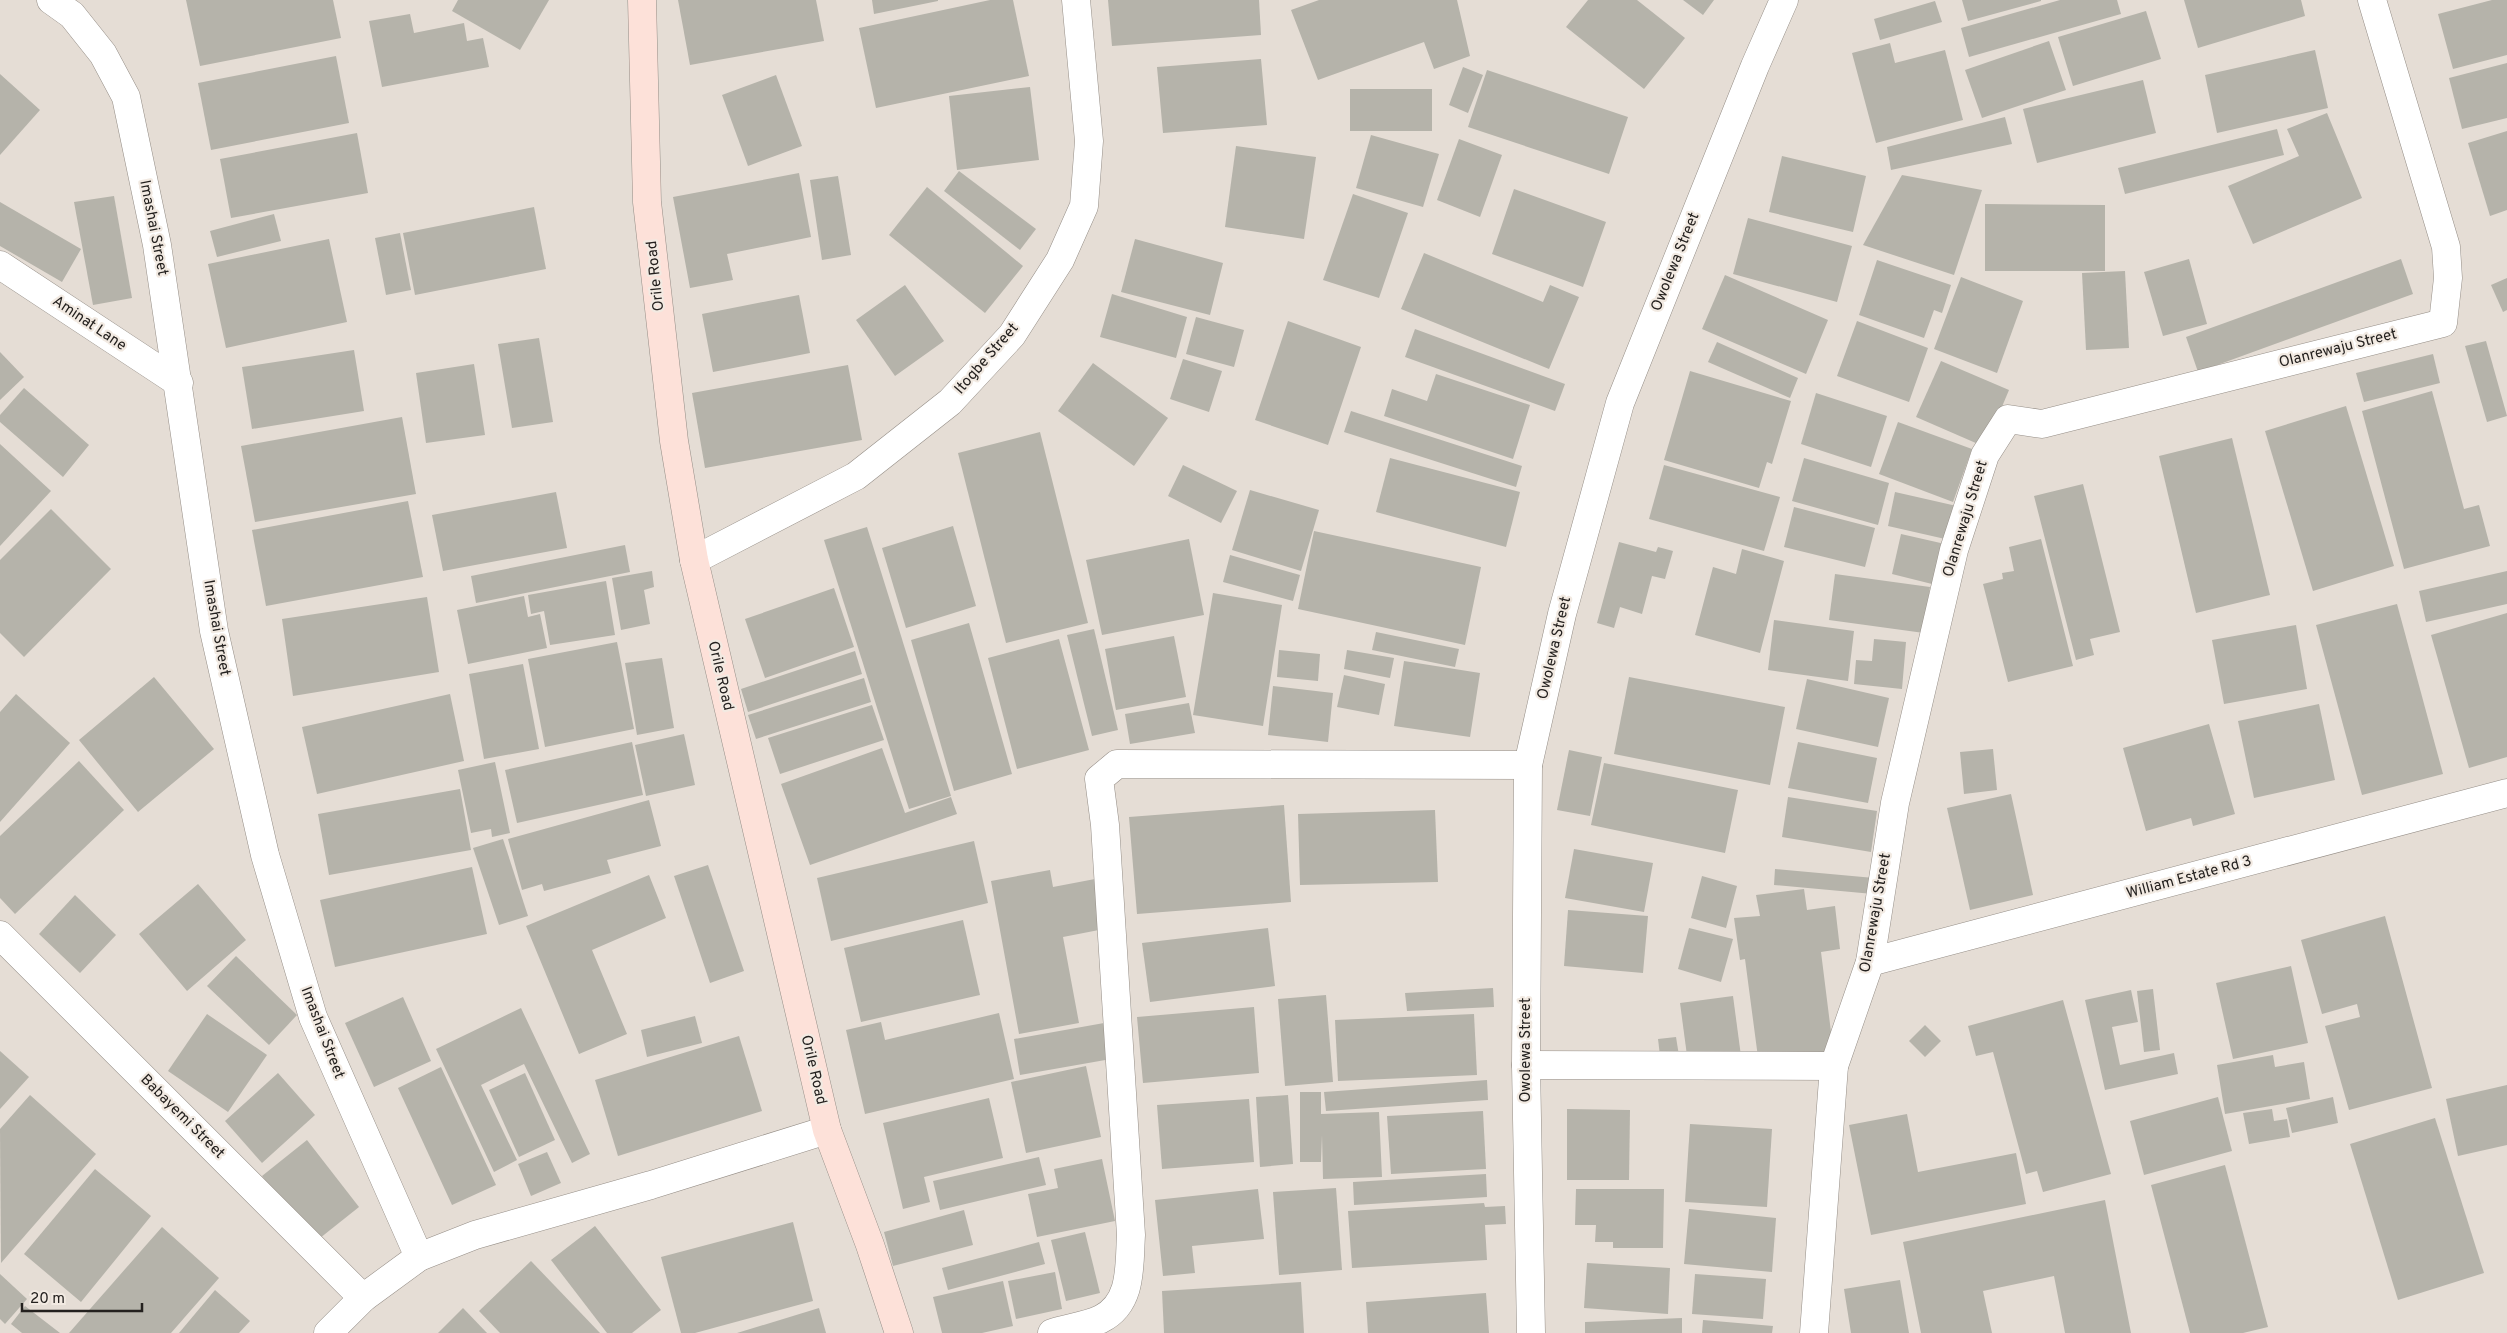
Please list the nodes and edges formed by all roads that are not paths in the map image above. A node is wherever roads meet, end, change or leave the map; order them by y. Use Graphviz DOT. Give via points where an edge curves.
graph roads {
  1 [pos="50,0"];
  2 [pos="642,0"];
  3 [pos="1076,0"];
  4 [pos="1784,0"];
  5 [pos="2372,0"];
  6 [pos="0,265"];
  7 [pos="178,383"];
  8 [pos="694,560"];
  9 [pos="1528,765"];
  10 [pos="2507,793"];
  11 [pos="0,935"];
  12 [pos="1870,962"];
  13 [pos="1526,1065"];
  14 [pos="1834,1066"];
  15 [pos="827,1130"];
  16 [pos="419,1257"];
  17 [pos="363,1298"];
  18 [pos="328,1333"];
  19 [pos="899,1333"];
  20 [pos="1052,1333"];
  21 [pos="1531,1333"];
  22 [pos="1814,1333"];
  1 -- 7 [label="street, Imashai Street" via="72,15 104,54 126,96 157,245"];
  2 -- 8 [label="street, Orile Road" via="647,202 674,441"];
  3 -- 8 [label="street, Itogbe Street" via="1089,141 1084,206 1060,260 1012,334 950,402 856,476"];
  4 -- 9 [label="street, Owolewa Street" via="1620,403 1562,614"];
  5 -- 12 [label="street, Olanrewaju Street" via="2446,248 2448,278 2443,323 2042,424 2008,419 1985,455 1954,550 1895,803"];
  6 -- 7 [label="street, Aminat Lane"];
  7 -- 16 [label="street, Imashai Street" via="214,631 265,854 313,1018"];
  8 -- 15 [label="street, Orile Road"];
  9 -- 13 [label="street, Owolewa Street"];
  9 -- 20 [label="street" via="1117,764 1099,779 1105,824 1130,1225 1129,1279 1119,1306 1101,1319"];
  10 -- 12 [label="street, William Estate Rd 3"];
  11 -- 17 [label="street, Babayemi Street"];
  12 -- 14 [label="street, Olanrewaju Street"];
  13 -- 14 [label="street"];
  13 -- 21 [label="street, Owolewa Street"];
  14 -- 22 [label="street, Olanrewaju Street"];
  15 -- 16 [label="street" via="475,1235"];
  15 -- 19 [label="street, Orile Road"];
  16 -- 17 [label="street"];
  17 -- 18 [label="street"];
}
